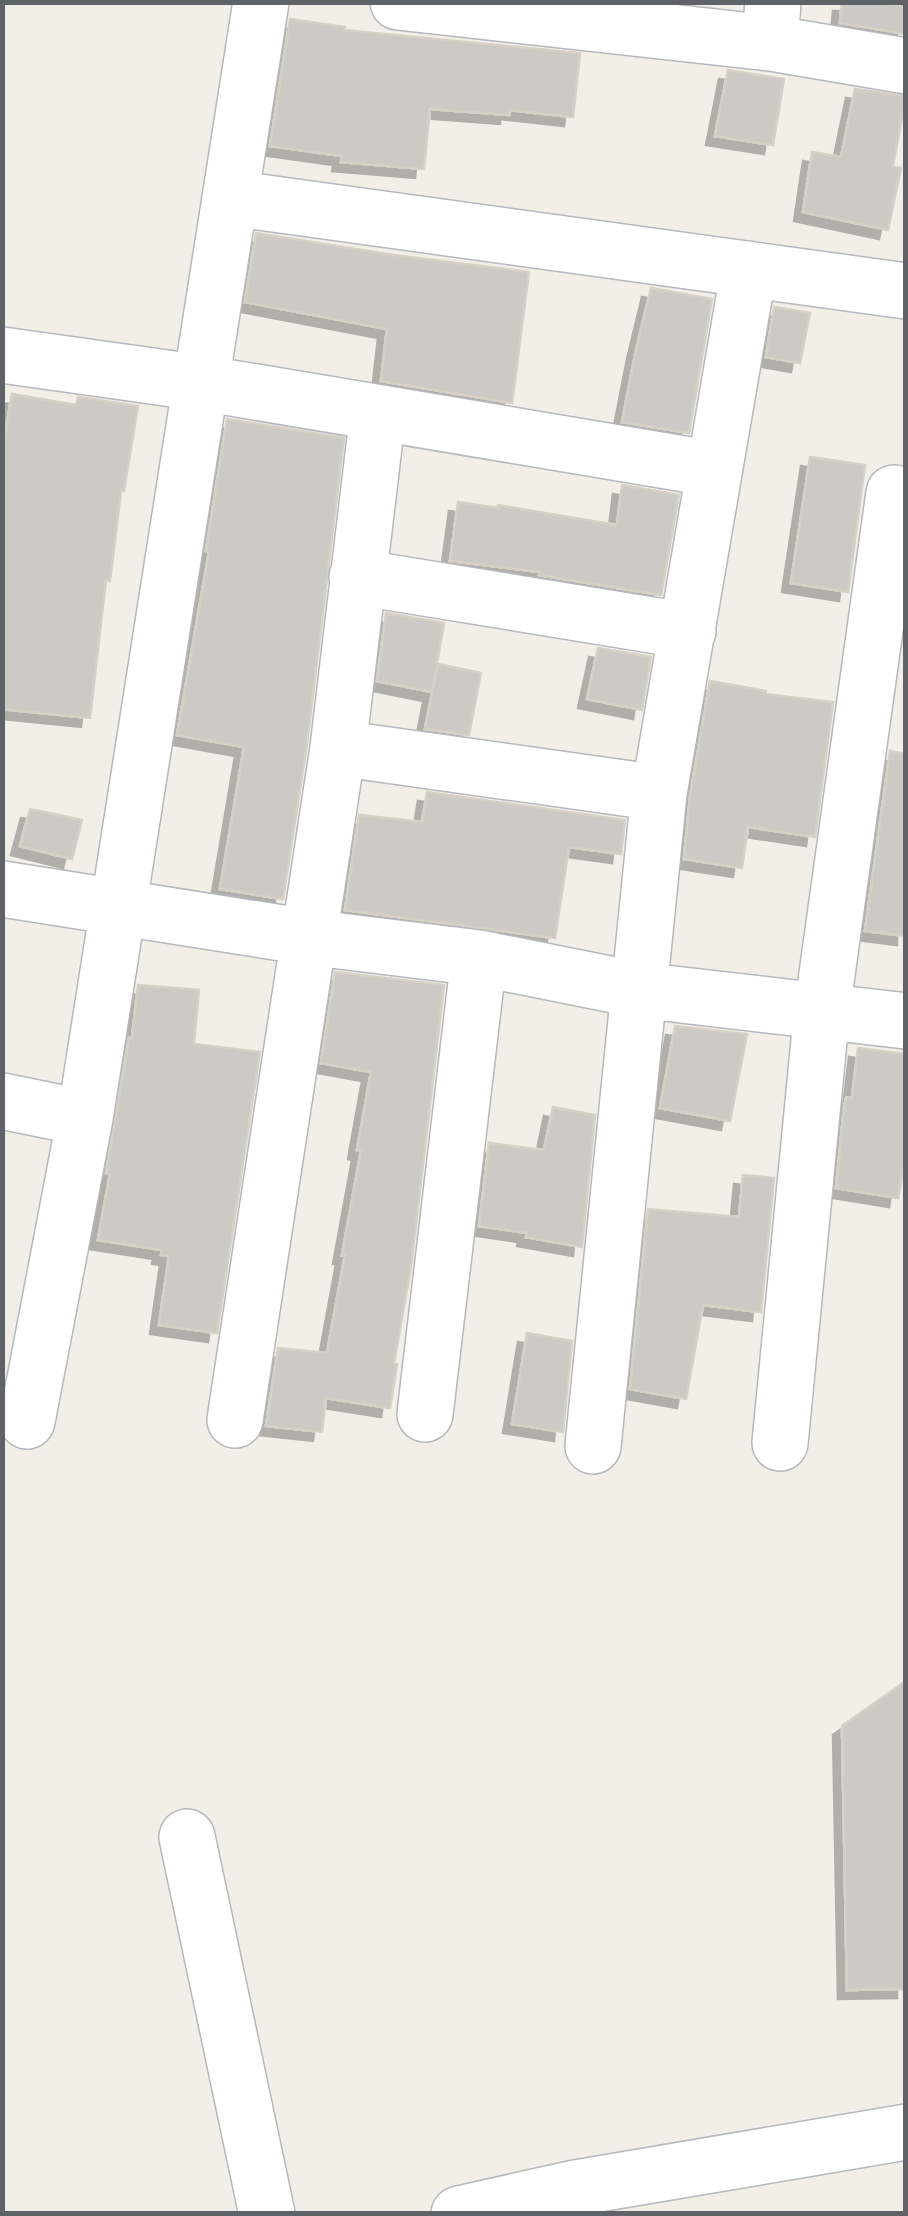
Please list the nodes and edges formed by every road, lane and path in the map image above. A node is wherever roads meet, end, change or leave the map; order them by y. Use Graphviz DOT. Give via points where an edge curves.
graph roads {
  1 [pos="261,2"];
  2 [pos="398,2"];
  3 [pos="772,23"];
  4 [pos="906,66"];
  5 [pos="230,198"];
  6 [pos="748,270"];
  7 [pos="903,276"];
  8 [pos="3,355"];
  9 [pos="2,363"];
  10 [pos="202,383"];
  11 [pos="378,413"];
  12 [pos="714,469"];
  13 [pos="906,495"];
  14 [pos="357,577"];
  15 [pos="688,631"];
  16 [pos="338,748"];
  17 [pos="660,793"];
  18 [pos="2,889"];
  19 [pos="118,907"];
  20 [pos="307,937"];
  21 [pos="479,958"];
  22 [pos="639,990"];
  23 [pos="822,1010"];
  24 [pos="906,1020"];
  25 [pos="2,1101"];
  26 [pos="85,1118"];
  27 [pos="425,1414"];
  28 [pos="235,1420"];
  29 [pos="27,1422"];
  30 [pos="780,1443"];
  31 [pos="594,1446"];
  32 [pos="187,1836"];
  33 [pos="906,2132"];
  34 [pos="267,2214"];
  35 [pos="459,2214"];
  1 -- 5 [label="street"];
  2 -- 3 [label="street"];
  3 -- 4 [label="street"];
  5 -- 6 [label="street"];
  5 -- 10 [label="street"];
  6 -- 7 [label="street"];
  6 -- 12 [label="street"];
  8 -- 9 [label="street"];
  8 -- 10 [label="street"];
  10 -- 11 [label="street"];
  10 -- 19 [label="street"];
  11 -- 12 [label="street"];
  11 -- 14 [label="street"];
  12 -- 15 [label="street"];
  13 -- 23 [label="street" via="894,493"];
  14 -- 15 [label="street"];
  14 -- 16 [label="street"];
  15 -- 17 [label="street"];
  16 -- 17 [label="street"];
  16 -- 20 [label="street"];
  17 -- 22 [label="street"];
  18 -- 19 [label="street"];
  19 -- 20 [label="street"];
  19 -- 26 [label="street"];
  20 -- 21 [label="street"];
  20 -- 28 [label="street"];
  21 -- 22 [label="street"];
  21 -- 27 [label="street"];
  22 -- 23 [label="street"];
  22 -- 31 [label="street"];
  23 -- 24 [label="street"];
  23 -- 30 [label="street"];
  25 -- 26 [label="street"];
  26 -- 29 [label="street"];
  32 -- 34 [label="street"];
  33 -- 35 [label="street"];
}
